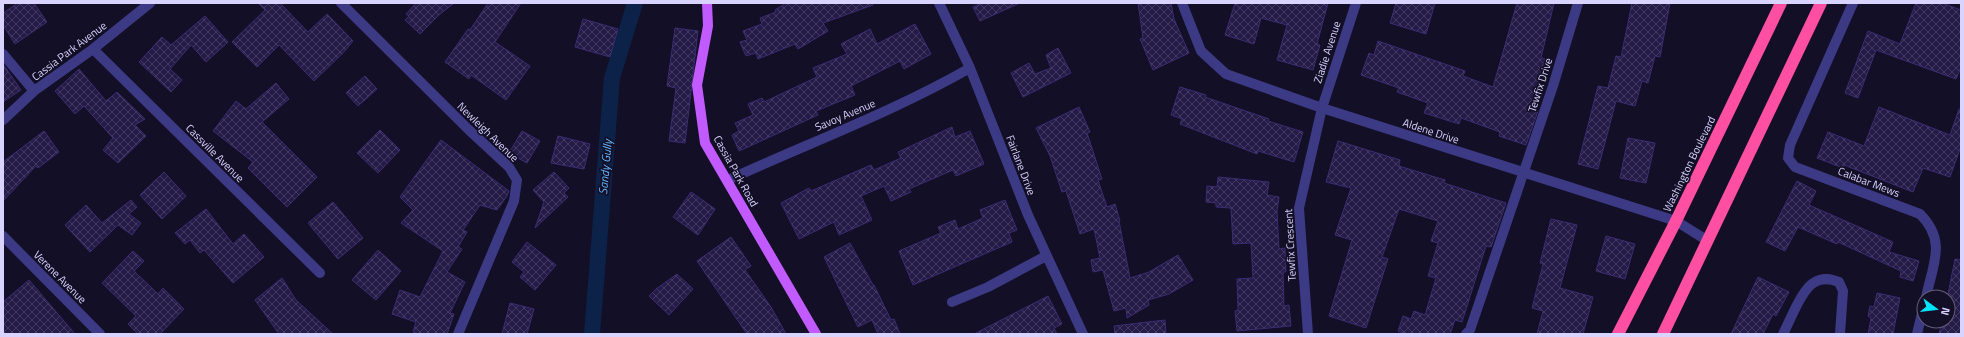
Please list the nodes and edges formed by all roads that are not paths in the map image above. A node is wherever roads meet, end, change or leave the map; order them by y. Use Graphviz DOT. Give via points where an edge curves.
graph roads {
  1 [pos="150,3"];
  2 [pos="341,3"];
  3 [pos="707,3"];
  4 [pos="939,3"];
  5 [pos="1182,3"];
  6 [pos="1356,3"];
  7 [pos="1578,3"];
  8 [pos="1781,3"];
  9 [pos="1821,3"];
  10 [pos="1853,3"];
  11 [pos="93,49"];
  12 [pos="3,54"];
  13 [pos="970,68"];
  14 [pos="34,91"];
  15 [pos="1322,108"];
  16 [pos="3,120"];
  17 [pos="1523,174"];
  18 [pos="728,180"];
  19 [pos="1676,221"];
  20 [pos="3,236"];
  21 [pos="1708,241"];
  22 [pos="1046,256"];
  23 [pos="320,274"];
  24 [pos="1928,289"];
  25 [pos="952,302"];
  26 [pos="1666,332"];
  27 [pos="100,334"];
  28 [pos="458,334"];
  29 [pos="816,334"];
  30 [pos="1083,334"];
  31 [pos="1308,334"];
  32 [pos="1466,334"];
  33 [pos="1618,334"];
  34 [pos="1783,334"];
  35 [pos="1840,334"];
  1 -- 11 [label="street, Cassia Park Avenue"];
  2 -- 28 [label="street, Newleigh Avenue" via="509,167 517,180 514,201"];
  3 -- 18 [label="main road, Cassia Park Road" via="708,26 697,85 699,112 705,143"];
  4 -- 13 [label="street, Fairlane Drive"];
  5 -- 15 [label="street, Aldene Drive" via="1201,51 1226,74"];
  6 -- 15 [label="street, Ziadie Avenue"];
  7 -- 17 [label="street, Tewfix Drive"];
  8 -- 19 [label="highway, Washington Boulevard"];
  9 -- 21 [label="highway"];
  10 -- 24 [label="street, Calabar Mews" via="1790,145 1788,158 1795,166 1920,214 1935,236 1937,249"];
  11 -- 14 [label="street, Cassia Park Avenue"];
  11 -- 23 [label="street, Cassville Avenue"];
  12 -- 14 [label="street"];
  13 -- 18 [label="street, Savoy Avenue" via="860,123"];
  13 -- 22 [label="street, Fairlane Drive"];
  14 -- 16 [label="street, Cassia Park Avenue"];
  15 -- 17 [label="street, Aldene Drive"];
  15 -- 31 [label="street, Tewfix Crescent" via="1299,208"];
  17 -- 19 [label="street, Aldene Drive"];
  17 -- 32 [label="street" via="1470,330"];
  18 -- 29 [label="main road, Cassia Park Road"];
  19 -- 21 [label="street, Aldene Drive"];
  19 -- 33 [label="highway, Washington Boulevard"];
  20 -- 27 [label="street, Verene Avenue"];
  21 -- 26 [label="highway"];
  22 -- 25 [label="street" via="988,287"];
  22 -- 30 [label="street, Fairlane Drive"];
  34 -- 35 [label="street" via="1808,286 1816,281 1828,279 1839,282 1843,290"];
}
